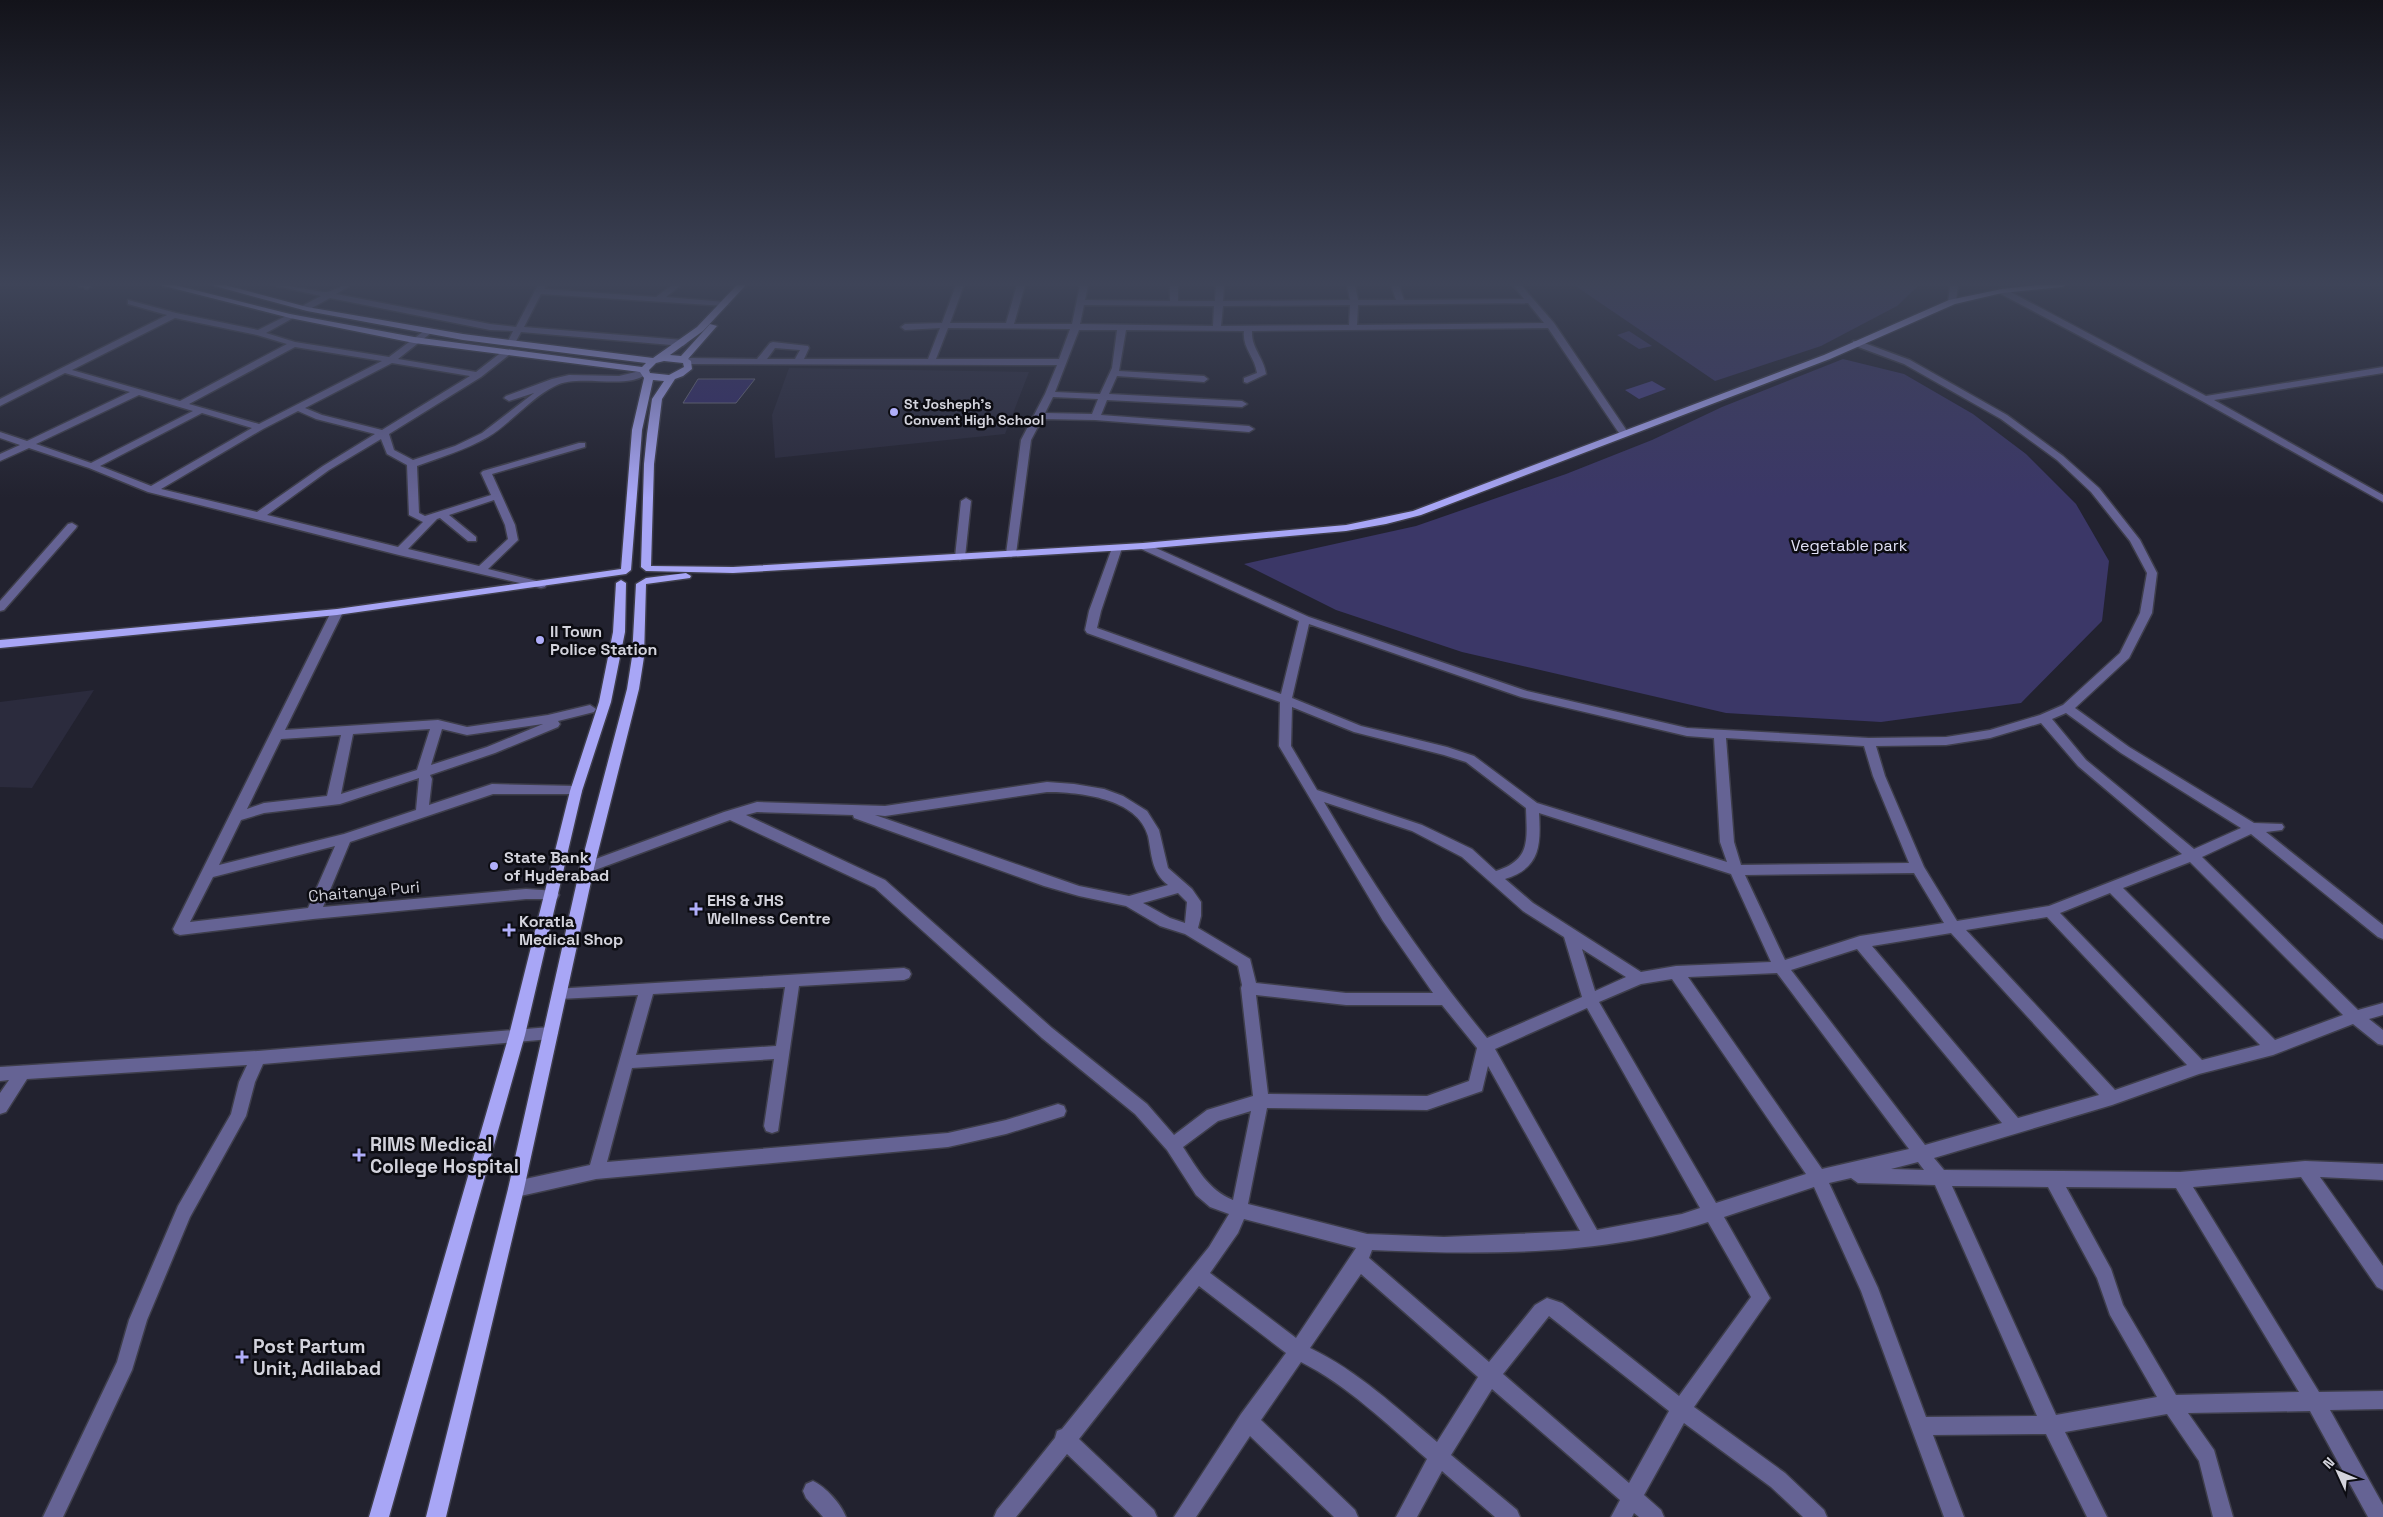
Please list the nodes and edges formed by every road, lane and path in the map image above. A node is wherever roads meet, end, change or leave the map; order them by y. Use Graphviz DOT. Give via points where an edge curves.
graph roads {
  1 [pos="92,356"];
  2 [pos="272,356"];
  3 [pos="372,356"];
  4 [pos="397,356"];
  5 [pos="502,356"];
  6 [pos="525,356"];
  7 [pos="613,356"];
  8 [pos="663,356"];
  9 [pos="689,356"];
  10 [pos="765,356"];
  11 [pos="801,356"];
  12 [pos="933,356"];
  13 [pos="1065,356"];
  14 [pos="1116,356"];
  15 [pos="1254,356"];
  16 [pos="1571,356"];
  17 [pos="1828,356"];
  18 [pos="1890,356"];
  19 [pos="2124,356"];
  20 [pos="393,359"];
  21 [pos="685,360"];
  22 [pos="655,361"];
  23 [pos="760,361"];
  24 [pos="798,362"];
  25 [pos="931,362"];
  26 [pos="1063,362"];
  27 [pos="63,370"];
  28 [pos="2383,370"];
  29 [pos="645,373"];
  30 [pos="1113,373"];
  31 [pos="478,375"];
  32 [pos="671,378"];
  33 [pos="1204,379"];
  34 [pos="1247,380"];
  35 [pos="555,381"];
  36 [pos="137,392"];
  37 [pos="1050,394"];
  38 [pos="510,398"];
  39 [pos="1103,398"];
  40 [pos="2205,399"];
  41 [pos="0,403"];
  42 [pos="182,404"];
  43 [pos="1242,404"];
  44 [pos="298,408"];
  45 [pos="204,409"];
  46 [pos="1040,416"];
  47 [pos="1095,418"];
  48 [pos="260,427"];
  49 [pos="1249,429"];
  50 [pos="384,434"];
  51 [pos="1624,434"];
  52 [pos="0,435"];
  53 [pos="29,444"];
  54 [pos="582,445"];
  55 [pos="0,458"];
  56 [pos="412,464"];
  57 [pos="92,466"];
  58 [pos="152,490"];
  59 [pos="497,496"];
  60 [pos="2383,499"];
  61 [pos="966,501"];
  62 [pos="437,516"];
  63 [pos="257,517"];
  64 [pos="72,526"];
  65 [pos="472,539"];
  66 [pos="1143,546"];
  67 [pos="1117,548"];
  68 [pos="399,552"];
  69 [pos="1011,554"];
  70 [pos="960,557"];
  71 [pos="648,568"];
  72 [pos="480,570"];
  73 [pos="733,570"];
  74 [pos="622,576"];
  75 [pos="643,582"];
  76 [pos="541,585"];
  77 [pos="0,608"];
  78 [pos="337,612"];
  79 [pos="1305,619"];
  80 [pos="0,644"];
  81 [pos="1286,700"];
  82 [pos="605,702"];
  83 [pos="2067,708"];
  84 [pos="590,709"];
  85 [pos="2044,718"];
  86 [pos="438,724"];
  87 [pos="348,729"];
  88 [pos="277,735"];
  89 [pos="1720,735"];
  90 [pos="1869,742"];
  91 [pos="422,772"];
  92 [pos="576,791"];
  93 [pos="1314,794"];
  94 [pos="333,800"];
  95 [pos="1532,806"];
  96 [pos="847,811"];
  97 [pos="422,812"];
  98 [pos="729,815"];
  99 [pos="236,817"];
  100 [pos="2252,828"];
  101 [pos="2277,828"];
  102 [pos="345,839"];
  103 [pos="2193,856"];
  104 [pos="587,868"];
  105 [pos="1918,868"];
  106 [pos="1736,870"];
  107 [pos="1163,871"];
  108 [pos="208,873"];
  109 [pos="1494,877"];
  110 [pos="2113,887"];
  111 [pos="1180,888"];
  112 [pos="552,895"];
  113 [pos="1151,895"];
  114 [pos="1129,901"];
  115 [pos="2050,911"];
  116 [pos="312,913"];
  117 [pos="1953,926"];
  118 [pos="1190,930"];
  119 [pos="2383,932"];
  120 [pos="1570,934"];
  121 [pos="1860,942"];
  122 [pos="1781,967"];
  123 [pos="1676,972"];
  124 [pos="904,974"];
  125 [pos="1639,978"];
  126 [pos="793,980"];
  127 [pos="647,988"];
  128 [pos="1250,988"];
  129 [pos="559,993"];
  130 [pos="1446,999"];
  131 [pos="1590,1000"];
  132 [pos="2383,1009"];
  133 [pos="2355,1017"];
  134 [pos="550,1033"];
  135 [pos="517,1036"];
  136 [pos="2383,1040"];
  137 [pos="1485,1046"];
  138 [pos="2273,1048"];
  139 [pos="783,1052"];
  140 [pos="258,1058"];
  141 [pos="628,1062"];
  142 [pos="2199,1068"];
  143 [pos="22,1073"];
  144 [pos="0,1074"];
  145 [pos="2112,1098"];
  146 [pos="1261,1101"];
  147 [pos="0,1107"];
  148 [pos="1058,1111"];
  149 [pos="2014,1125"];
  150 [pos="772,1126"];
  151 [pos="1173,1145"];
  152 [pos="1921,1154"];
  153 [pos="2305,1170"];
  154 [pos="596,1171"];
  155 [pos="2383,1172"];
  156 [pos="1843,1174"];
  157 [pos="1818,1178"];
  158 [pos="1940,1178"];
  159 [pos="2052,1178"];
  160 [pos="2180,1180"];
  161 [pos="516,1189"];
  162 [pos="1239,1210"];
  163 [pos="1713,1212"];
  164 [pos="1593,1239"];
  165 [pos="1368,1242"];
  166 [pos="1359,1261"];
  167 [pos="1196,1274"];
  168 [pos="2383,1281"];
  169 [pos="1298,1351"];
  170 [pos="1490,1374"];
  171 [pos="2383,1400"];
  172 [pos="2315,1402"];
  173 [pos="2171,1404"];
  174 [pos="1681,1409"];
  175 [pos="1248,1421"];
  176 [pos="2051,1424"];
  177 [pos="1921,1426"];
  178 [pos="1064,1438"];
  179 [pos="1439,1457"];
  180 [pos="813,1491"];
  181 [pos="1630,1498"];
  182 [pos="53,1517"];
  183 [pos="379,1517"];
  184 [pos="436,1517"];
  185 [pos="836,1517"];
  186 [pos="1004,1517"];
  187 [pos="1148,1517"];
  188 [pos="1184,1517"];
  189 [pos="1348,1517"];
  190 [pos="1406,1517"];
  191 [pos="1510,1517"];
  192 [pos="1620,1517"];
  193 [pos="1654,1517"];
  194 [pos="1817,1517"];
  195 [pos="1954,1517"];
  196 [pos="2097,1517"];
  197 [pos="2223,1517"];
  198 [pos="2379,1517"];
  1 -- 27 [label="street"];
  2 -- 42 [label="street"];
  3 -- 20 [label="street"];
  4 -- 20 [label="street"];
  5 -- 31 [label="street"];
  6 -- 29 [label="main road"];
  7 -- 22 [label="main road"];
  8 -- 22 [label="main road"];
  9 -- 21 [label="main road"];
  10 -- 23 [label="street"];
  11 -- 24 [label="street"];
  12 -- 25 [label="street"];
  13 -- 26 [label="street"];
  14 -- 30 [label="street"];
  15 -- 34 [label="street" via="1262,374"];
  16 -- 51 [label="street"];
  17 -- 51 [label="main road"];
  18 -- 83 [label="street" via="2004,417 2060,458 2095,490 2135,540 2152,574 2146,613 2125,655"];
  19 -- 40 [label="street"];
  20 -- 31 [label="street"];
  20 -- 44 [label="street"];
  21 -- 22 [label="main road" via="672,357"];
  21 -- 23 [label="street"];
  21 -- 32 [label="main road" via="689,364 687,370"];
  22 -- 29 [label="main road"];
  23 -- 24 [label="street"];
  24 -- 25 [label="street"];
  25 -- 26 [label="street"];
  26 -- 37 [label="street"];
  27 -- 36 [label="street"];
  27 -- 41 [label="street"];
  28 -- 40 [label="street"];
  29 -- 32 [label="main road"];
  29 -- 35 [label="street" via="619,379 586,376"];
  29 -- 74 [label="main road"];
  30 -- 33 [label="street"];
  30 -- 39 [label="street"];
  31 -- 50 [label="street"];
  32 -- 71 [label="main road" via="657,399 652,434"];
  35 -- 38 [label="street"];
  35 -- 56 [label="street" via="485,435"];
  36 -- 42 [label="street"];
  36 -- 53 [label="street"];
  37 -- 39 [label="street"];
  37 -- 46 [label="street"];
  39 -- 43 [label="street"];
  39 -- 47 [label="street"];
  40 -- 60 [label="street"];
  42 -- 45 [label="street"];
  44 -- 48 [label="street"];
  44 -- 50 [label="street" via="312,415 365,426"];
  45 -- 48 [label="street"];
  45 -- 57 [label="street"];
  46 -- 47 [label="street"];
  46 -- 69 [label="street" via="1026,440"];
  47 -- 49 [label="street"];
  48 -- 58 [label="street"];
  50 -- 56 [label="street" via="390,452"];
  50 -- 63 [label="street" via="326,468"];
  51 -- 66 [label="main road" via="1417,513 1386,521 1346,528"];
  52 -- 53 [label="street"];
  53 -- 55 [label="street"];
  53 -- 57 [label="street"];
  54 -- 59 [label="street" via="486,473"];
  56 -- 62 [label="street" via="414,515 425,519"];
  57 -- 58 [label="street"];
  58 -- 63 [label="street"];
  59 -- 62 [label="street"];
  59 -- 72 [label="street" via="513,540"];
  61 -- 70 [label="street"];
  62 -- 65 [label="street"];
  62 -- 68 [label="street"];
  63 -- 68 [label="street"];
  64 -- 77 [label="street"];
  66 -- 67 [label="main road"];
  66 -- 79 [label="street"];
  67 -- 69 [label="main road"];
  67 -- 81 [label="street" via="1091,630"];
  68 -- 72 [label="street"];
  69 -- 70 [label="main road"];
  70 -- 73 [label="main road"];
  71 -- 73 [label="main road"];
  71 -- 74 [label="main road" via="636,566"];
  71 -- 75 [label="main road" via="651,575"];
  72 -- 76 [label="street"];
  73 -- 75 [label="main road"];
  74 -- 75 [label="main road" via="630,586"];
  74 -- 76 [label="main road"];
  74 -- 82 [label="main road" via="619,632"];
  75 -- 104 [label="main road" via="633,689"];
  76 -- 78 [label="main road"];
  78 -- 80 [label="main road"];
  78 -- 88 [label="street"];
  79 -- 81 [label="street"];
  79 -- 89 [label="street" via="1525,694 1687,732"];
  81 -- 93 [label="street" via="1285,746"];
  81 -- 95 [label="street" via="1358,729 1470,759"];
  82 -- 84 [label="street"];
  82 -- 92 [label="main road"];
  83 -- 85 [label="street"];
  83 -- 100 [label="street" via="2125,750"];
  84 -- 86 [label="street" via="467,732"];
  84 -- 91 [label="street" via="491,750"];
  85 -- 90 [label="street" via="1990,734 1946,741"];
  85 -- 103 [label="street" via="2082,763"];
  86 -- 87 [label="street"];
  86 -- 91 [label="street"];
  87 -- 88 [label="street"];
  87 -- 94 [label="street"];
  88 -- 99 [label="street"];
  89 -- 90 [label="street"];
  89 -- 106 [label="street" via="1727,842"];
  90 -- 105 [label="street" via="1879,776"];
  91 -- 94 [label="street"];
  91 -- 97 [label="street" via="426,779"];
  92 -- 97 [label="street" via="492,789"];
  92 -- 112 [label="main road"];
  93 -- 109 [label="street" via="1417,828 1467,853"];
  93 -- 130 [label="street" via="1388,917"];
  94 -- 99 [label="street" via="264,808"];
  95 -- 106 [label="street"];
  95 -- 109 [label="street" via="1532,841 1528,858 1519,868"];
  96 -- 98 [label="street" via="757,807"];
  96 -- 107 [label="street" via="885,811 1047,787 1104,794 1123,802 1148,821"];
  96 -- 114 [label="street" via="1049,882"];
  97 -- 102 [label="street"];
  98 -- 104 [label="street"];
  98 -- 151 [label="street" via="880,884 1046,1033 1141,1109"];
  99 -- 108 [label="street"];
  100 -- 101 [label="street"];
  100 -- 103 [label="street"];
  100 -- 119 [label="street"];
  102 -- 108 [label="street"];
  102 -- 116 [label="street"];
  103 -- 110 [label="street"];
  103 -- 133 [label="street"];
  104 -- 129 [label="main road"];
  105 -- 106 [label="street"];
  105 -- 117 [label="street"];
  106 -- 122 [label="street"];
  107 -- 111 [label="street"];
  107 -- 113 [label="street"];
  108 -- 116 [label="street, Chaitanya Puri" via="180,929"];
  109 -- 120 [label="street" via="1528,907"];
  110 -- 115 [label="street"];
  110 -- 138 [label="street"];
  111 -- 113 [label="street"];
  111 -- 118 [label="street" via="1194,902"];
  112 -- 116 [label="street, Chaitanya Puri" via="526,894"];
  112 -- 135 [label="main road"];
  113 -- 114 [label="street"];
  114 -- 118 [label="street" via="1175,927"];
  115 -- 117 [label="street"];
  115 -- 142 [label="street"];
  117 -- 121 [label="street"];
  117 -- 145 [label="street"];
  118 -- 128 [label="street" via="1246,963"];
  120 -- 125 [label="street"];
  120 -- 131 [label="street"];
  121 -- 122 [label="street"];
  121 -- 149 [label="street"];
  122 -- 123 [label="street"];
  122 -- 152 [label="street"];
  123 -- 125 [label="street"];
  123 -- 157 [label="street"];
  124 -- 126 [label="street"];
  125 -- 131 [label="street"];
  126 -- 127 [label="street"];
  126 -- 139 [label="street"];
  127 -- 129 [label="street"];
  127 -- 141 [label="street"];
  128 -- 130 [label="street" via="1346,999"];
  128 -- 146 [label="street"];
  129 -- 134 [label="main road"];
  130 -- 137 [label="street"];
  131 -- 137 [label="street"];
  131 -- 163 [label="street"];
  132 -- 133 [label="street"];
  133 -- 136 [label="street"];
  133 -- 138 [label="street"];
  134 -- 135 [label="street"];
  134 -- 161 [label="main road"];
  135 -- 140 [label="street"];
  135 -- 183 [label="main road"];
  137 -- 146 [label="street" via="1476,1086 1427,1103"];
  137 -- 164 [label="street"];
  138 -- 142 [label="street"];
  139 -- 141 [label="street"];
  139 -- 150 [label="street"];
  140 -- 143 [label="street"];
  140 -- 182 [label="street" via="247,1082 238,1116 184,1212 138,1320 126,1364"];
  141 -- 154 [label="street"];
  142 -- 145 [label="street"];
  143 -- 144 [label="street"];
  143 -- 147 [label="street"];
  145 -- 149 [label="street"];
  146 -- 151 [label="street" via="1213,1115"];
  146 -- 162 [label="street"];
  148 -- 154 [label="street" via="948,1140"];
  149 -- 152 [label="street"];
  151 -- 162 [label="street" via="1202,1190 1216,1201"];
  152 -- 156 [label="street"];
  152 -- 158 [label="street"];
  153 -- 155 [label="street"];
  153 -- 160 [label="street"];
  153 -- 168 [label="street"];
  154 -- 161 [label="street"];
  156 -- 157 [label="street"];
  156 -- 158 [label="street"];
  157 -- 163 [label="street"];
  157 -- 177 [label="street" via="1869,1288"];
  158 -- 159 [label="street"];
  158 -- 176 [label="street"];
  159 -- 160 [label="street"];
  159 -- 173 [label="street" via="2105,1275 2116,1309"];
  160 -- 172 [label="street"];
  161 -- 184 [label="main road"];
  162 -- 165 [label="street"];
  162 -- 167 [label="street" via="1232,1227"];
  163 -- 164 [label="street" via="1682,1222"];
  163 -- 174 [label="street" via="1761,1298"];
  164 -- 165 [label="street" via="1444,1245"];
  165 -- 166 [label="street"];
  166 -- 169 [label="street"];
  166 -- 170 [label="street"];
  167 -- 169 [label="street"];
  167 -- 178 [label="street"];
  169 -- 175 [label="street"];
  169 -- 179 [label="street" via="1330,1367"];
  170 -- 174 [label="street" via="1547,1307 1556,1309"];
  170 -- 179 [label="street"];
  170 -- 181 [label="street"];
  171 -- 172 [label="street"];
  172 -- 173 [label="street"];
  172 -- 198 [label="street"];
  173 -- 176 [label="street"];
  173 -- 197 [label="street" via="2207,1457"];
  174 -- 181 [label="street"];
  174 -- 194 [label="street" via="1778,1480"];
  175 -- 188 [label="street"];
  175 -- 189 [label="street"];
  176 -- 177 [label="street"];
  176 -- 196 [label="street"];
  177 -- 195 [label="street"];
  178 -- 186 [label="street"];
  178 -- 187 [label="street"];
  179 -- 190 [label="street"];
  179 -- 191 [label="street"];
  180 -- 185 [label="street"];
  181 -- 192 [label="street"];
  181 -- 193 [label="street"];
}
